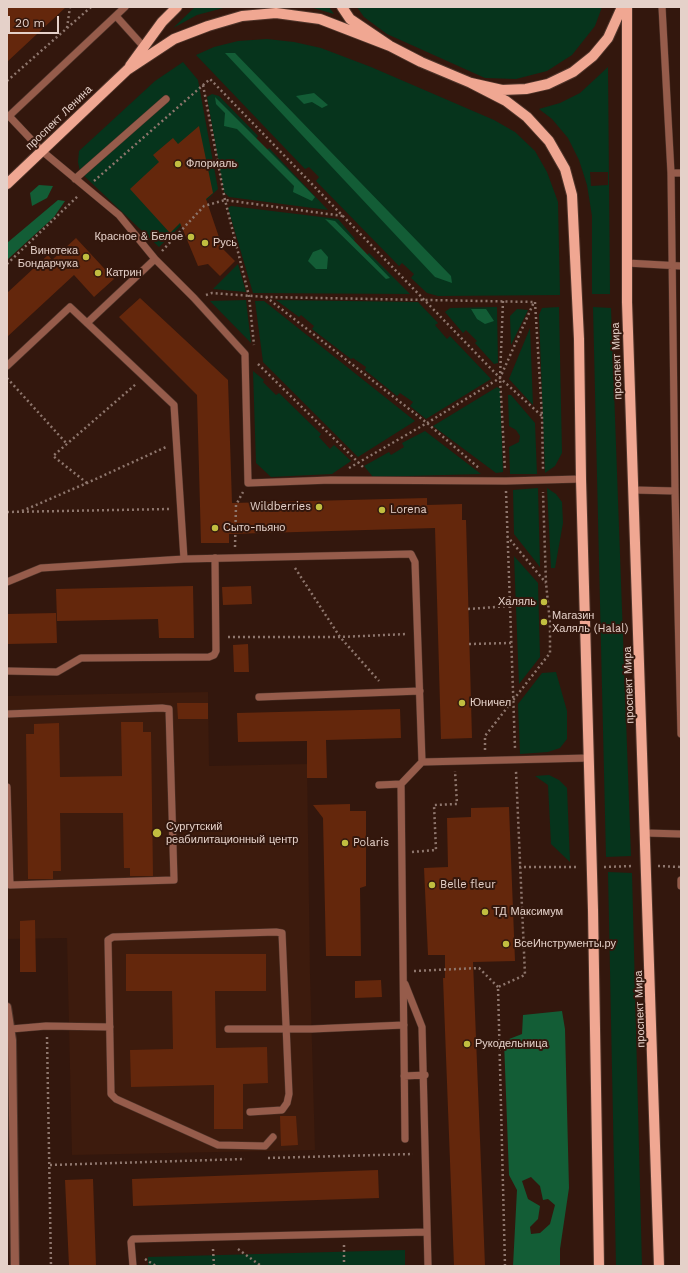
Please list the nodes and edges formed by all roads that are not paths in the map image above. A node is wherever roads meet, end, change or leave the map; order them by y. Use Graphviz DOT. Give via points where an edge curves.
graph roads {
  1 [pos="125,7"];
  2 [pos="177,7"];
  3 [pos="342,7"];
  4 [pos="622,7"];
  5 [pos="627,7"];
  6 [pos="662,7"];
  7 [pos="116,16"];
  8 [pos="143,46"];
  9 [pos="390,46"];
  10 [pos="127,70"];
  11 [pos="471,83"];
  12 [pos="166,99"];
  13 [pos="42,151"];
  14 [pos="671,173"];
  15 [pos="681,173"];
  16 [pos="75,179"];
  17 [pos="7,184"];
  18 [pos="155,259"];
  19 [pos="627,263"];
  20 [pos="671,264"];
  21 [pos="681,266"];
  22 [pos="86,323"];
  23 [pos="7,366"];
  24 [pos="581,479"];
  25 [pos="634,490"];
  26 [pos="675,491"];
  27 [pos="215,558"];
  28 [pos="184,559"];
  29 [pos="7,582"];
  30 [pos="7,671"];
  31 [pos="420,691"];
  32 [pos="259,697"];
  33 [pos="7,714"];
  34 [pos="681,734"];
  35 [pos="589,758"];
  36 [pos="422,762"];
  37 [pos="401,784"];
  38 [pos="379,785"];
  39 [pos="7,787"];
  40 [pos="7,805"];
  41 [pos="646,833"];
  42 [pos="681,834"];
  43 [pos="681,880"];
  44 [pos="681,886"];
  45 [pos="403,980"];
  46 [pos="7,1007"];
  47 [pos="404,1025"];
  48 [pos="110,1027"];
  49 [pos="11,1029"];
  50 [pos="228,1029"];
  51 [pos="287,1029"];
  52 [pos="9,1040"];
  53 [pos="425,1075"];
  54 [pos="404,1076"];
  55 [pos="250,1112"];
  56 [pos="273,1137"];
  57 [pos="405,1138"];
  58 [pos="427,1232"];
  59 [pos="15,1266"];
  60 [pos="133,1266"];
  61 [pos="428,1266"];
  62 [pos="599,1266"];
  63 [pos="659,1266"];
  1 -- 7 [label="lane"];
  2 -- 8 [label="main road, проспект Ленина"];
  3 -- 9 [label="main road" via="350,19"];
  4 -- 11 [label="main road" via="608,38 593,56 573,72 548,84 526,89 502,90"];
  5 -- 19 [label="main road, проспект Мира"];
  6 -- 14 [label="lane"];
  7 -- 8 [label="lane"];
  7 -- 13 [label="lane" via="9,116"];
  8 -- 10 [label="main road, проспект Ленина"];
  9 -- 10 [label="main road, проспект Ленина" via="320,19 276,13 242,16 174,38"];
  9 -- 11 [label="main road"];
  10 -- 13 [label="main road, проспект Ленина"];
  11 -- 24 [label="main road" via="506,101 527,116 549,141 565,169 572,195 579,332"];
  12 -- 16 [label="lane"];
  13 -- 16 [label="lane"];
  13 -- 17 [label="main road, проспект Ленина"];
  14 -- 15 [label="lane"];
  14 -- 20 [label="lane"];
  16 -- 18 [label="lane" via="119,215"];
  18 -- 22 [label="lane"];
  18 -- 24 [label="lane" via="244,354 248,483 331,480"];
  19 -- 20 [label="lane"];
  19 -- 25 [label="main road, проспект Мира"];
  20 -- 21 [label="lane"];
  20 -- 26 [label="lane"];
  22 -- 23 [label="lane" via="70,307"];
  22 -- 28 [label="lane" via="174,405"];
  24 -- 35 [label="main road"];
  25 -- 26 [label="lane"];
  25 -- 41 [label="main road, проспект Мира"];
  26 -- 34 [label="lane"];
  27 -- 28 [label="lane"];
  27 -- 30 [label="lane" via="214,655 81,658 57,672"];
  27 -- 31 [label="lane" via="411,554 415,562"];
  28 -- 29 [label="lane" via="41,568"];
  31 -- 32 [label="lane"];
  31 -- 36 [label="lane"];
  33 -- 40 [label="lane" via="168,709 174,880 10,886"];
  35 -- 36 [label="lane"];
  35 -- 62 [label="main road"];
  36 -- 37 [label="lane"];
  37 -- 38 [label="lane"];
  37 -- 45 [label="lane"];
  39 -- 40 [label="lane"];
  41 -- 42 [label="lane"];
  41 -- 63 [label="main road, проспект Мира"];
  43 -- 44 [label="lane"];
  45 -- 47 [label="lane"];
  45 -- 53 [label="lane" via="422,1027"];
  46 -- 49 [label="street"];
  47 -- 51 [label="lane"];
  47 -- 54 [label="lane"];
  48 -- 49 [label="lane" via="46,1026"];
  48 -- 51 [label="lane" via="108,940 113,937 276,932 282,933 283,940"];
  48 -- 56 [label="lane" via="111,1094 116,1099 218,1145 265,1146"];
  49 -- 52 [label="street"];
  50 -- 51 [label="lane"];
  51 -- 55 [label="lane" via="287,1103 282,1110"];
  52 -- 59 [label="street"];
  53 -- 54 [label="lane"];
  53 -- 58 [label="lane"];
  54 -- 57 [label="lane"];
  58 -- 60 [label="lane" via="132,1240"];
  58 -- 61 [label="lane"];
}
